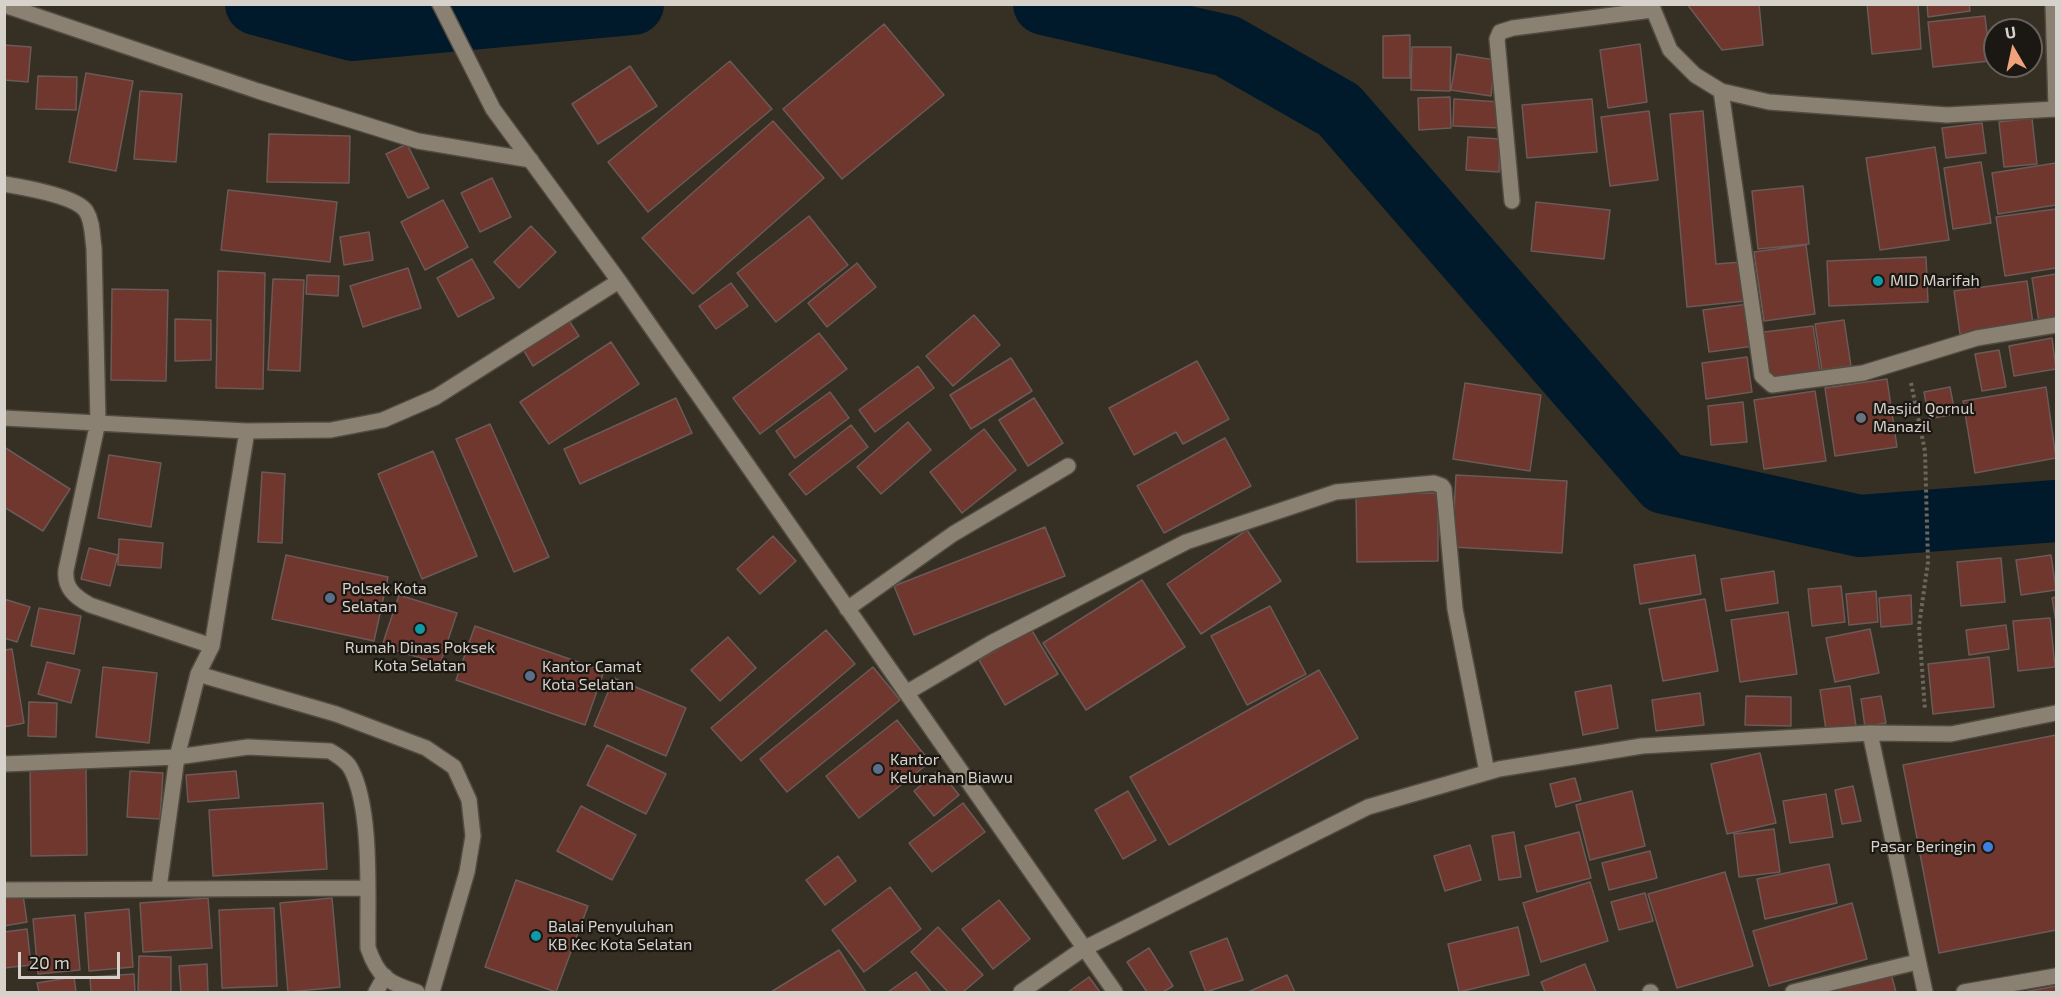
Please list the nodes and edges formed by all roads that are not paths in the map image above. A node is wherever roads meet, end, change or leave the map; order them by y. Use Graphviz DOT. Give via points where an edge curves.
graph roads {
  1 [pos="440,4"];
  2 [pos="2053,4"];
  3 [pos="4,5"];
  4 [pos="1652,7"];
  5 [pos="1721,91"];
  6 [pos="2056,108"];
  7 [pos="531,160"];
  8 [pos="4,184"];
  9 [pos="1512,201"];
  10 [pos="619,281"];
  11 [pos="2056,325"];
  12 [pos="4,418"];
  13 [pos="98,422"];
  14 [pos="247,431"];
  15 [pos="1068,466"];
  16 [pos="847,609"];
  17 [pos="212,646"];
  18 [pos="198,674"];
  19 [pos="906,693"];
  20 [pos="2056,713"];
  21 [pos="1870,734"];
  22 [pos="177,757"];
  23 [pos="4,764"];
  24 [pos="1487,772"];
  25 [pos="159,888"];
  26 [pos="366,888"];
  27 [pos="4,890"];
  28 [pos="1083,949"];
  29 [pos="1917,962"];
  30 [pos="385,976"];
  31 [pos="2056,976"];
  32 [pos="376,993"];
  33 [pos="417,993"];
  34 [pos="432,993"];
  35 [pos="1021,993"];
  36 [pos="1115,993"];
  37 [pos="1793,993"];
  38 [pos="1925,993"];
  39 [pos="1964,993"];
  1 -- 7 [label="street" via="493,109"];
  2 -- 6 [label="street"];
  3 -- 7 [label="street" via="418,141"];
  4 -- 5 [label="street" via="1670,50 1695,75"];
  4 -- 9 [label="street" via="1500,32 1497,39"];
  5 -- 6 [label="street" via="1769,102 1947,115"];
  5 -- 11 [label="street" via="1763,378 1772,385 1863,373 1977,338"];
  7 -- 10 [label="street"];
  8 -- 13 [label="street" via="70,201 84,208 91,221"];
  10 -- 14 [label="street" via="436,397 383,420 331,430"];
  10 -- 16 [label="street"];
  12 -- 13 [label="street"];
  13 -- 14 [label="street"];
  13 -- 17 [label="street" via="66,570 67,586 90,605"];
  14 -- 17 [label="street"];
  15 -- 16 [label="street" via="953,534"];
  16 -- 19 [label="street"];
  17 -- 18 [label="street"];
  18 -- 22 [label="street"];
  18 -- 34 [label="street" via="336,714 426,748 454,768 469,800 473,836 467,872"];
  19 -- 24 [label="street" via="991,643 1186,542 1336,492 1434,483 1444,489 1455,609"];
  19 -- 28 [label="street"];
  20 -- 21 [label="street" via="1950,734"];
  21 -- 24 [label="street" via="1642,746"];
  21 -- 29 [label="street"];
  22 -- 23 [label="street"];
  22 -- 25 [label="street"];
  22 -- 26 [label="street" via="248,747 330,751 341,757 350,767 361,799"];
  24 -- 28 [label="street" via="1368,807"];
  25 -- 26 [label="street"];
  25 -- 27 [label="street"];
  26 -- 30 [label="street" via="368,948 376,970"];
  28 -- 35 [label="street"];
  28 -- 36 [label="street"];
  29 -- 37 [label="street"];
  29 -- 38 [label="street"];
  30 -- 32 [label="street"];
  30 -- 33 [label="street"];
  31 -- 39 [label="street"];
}
